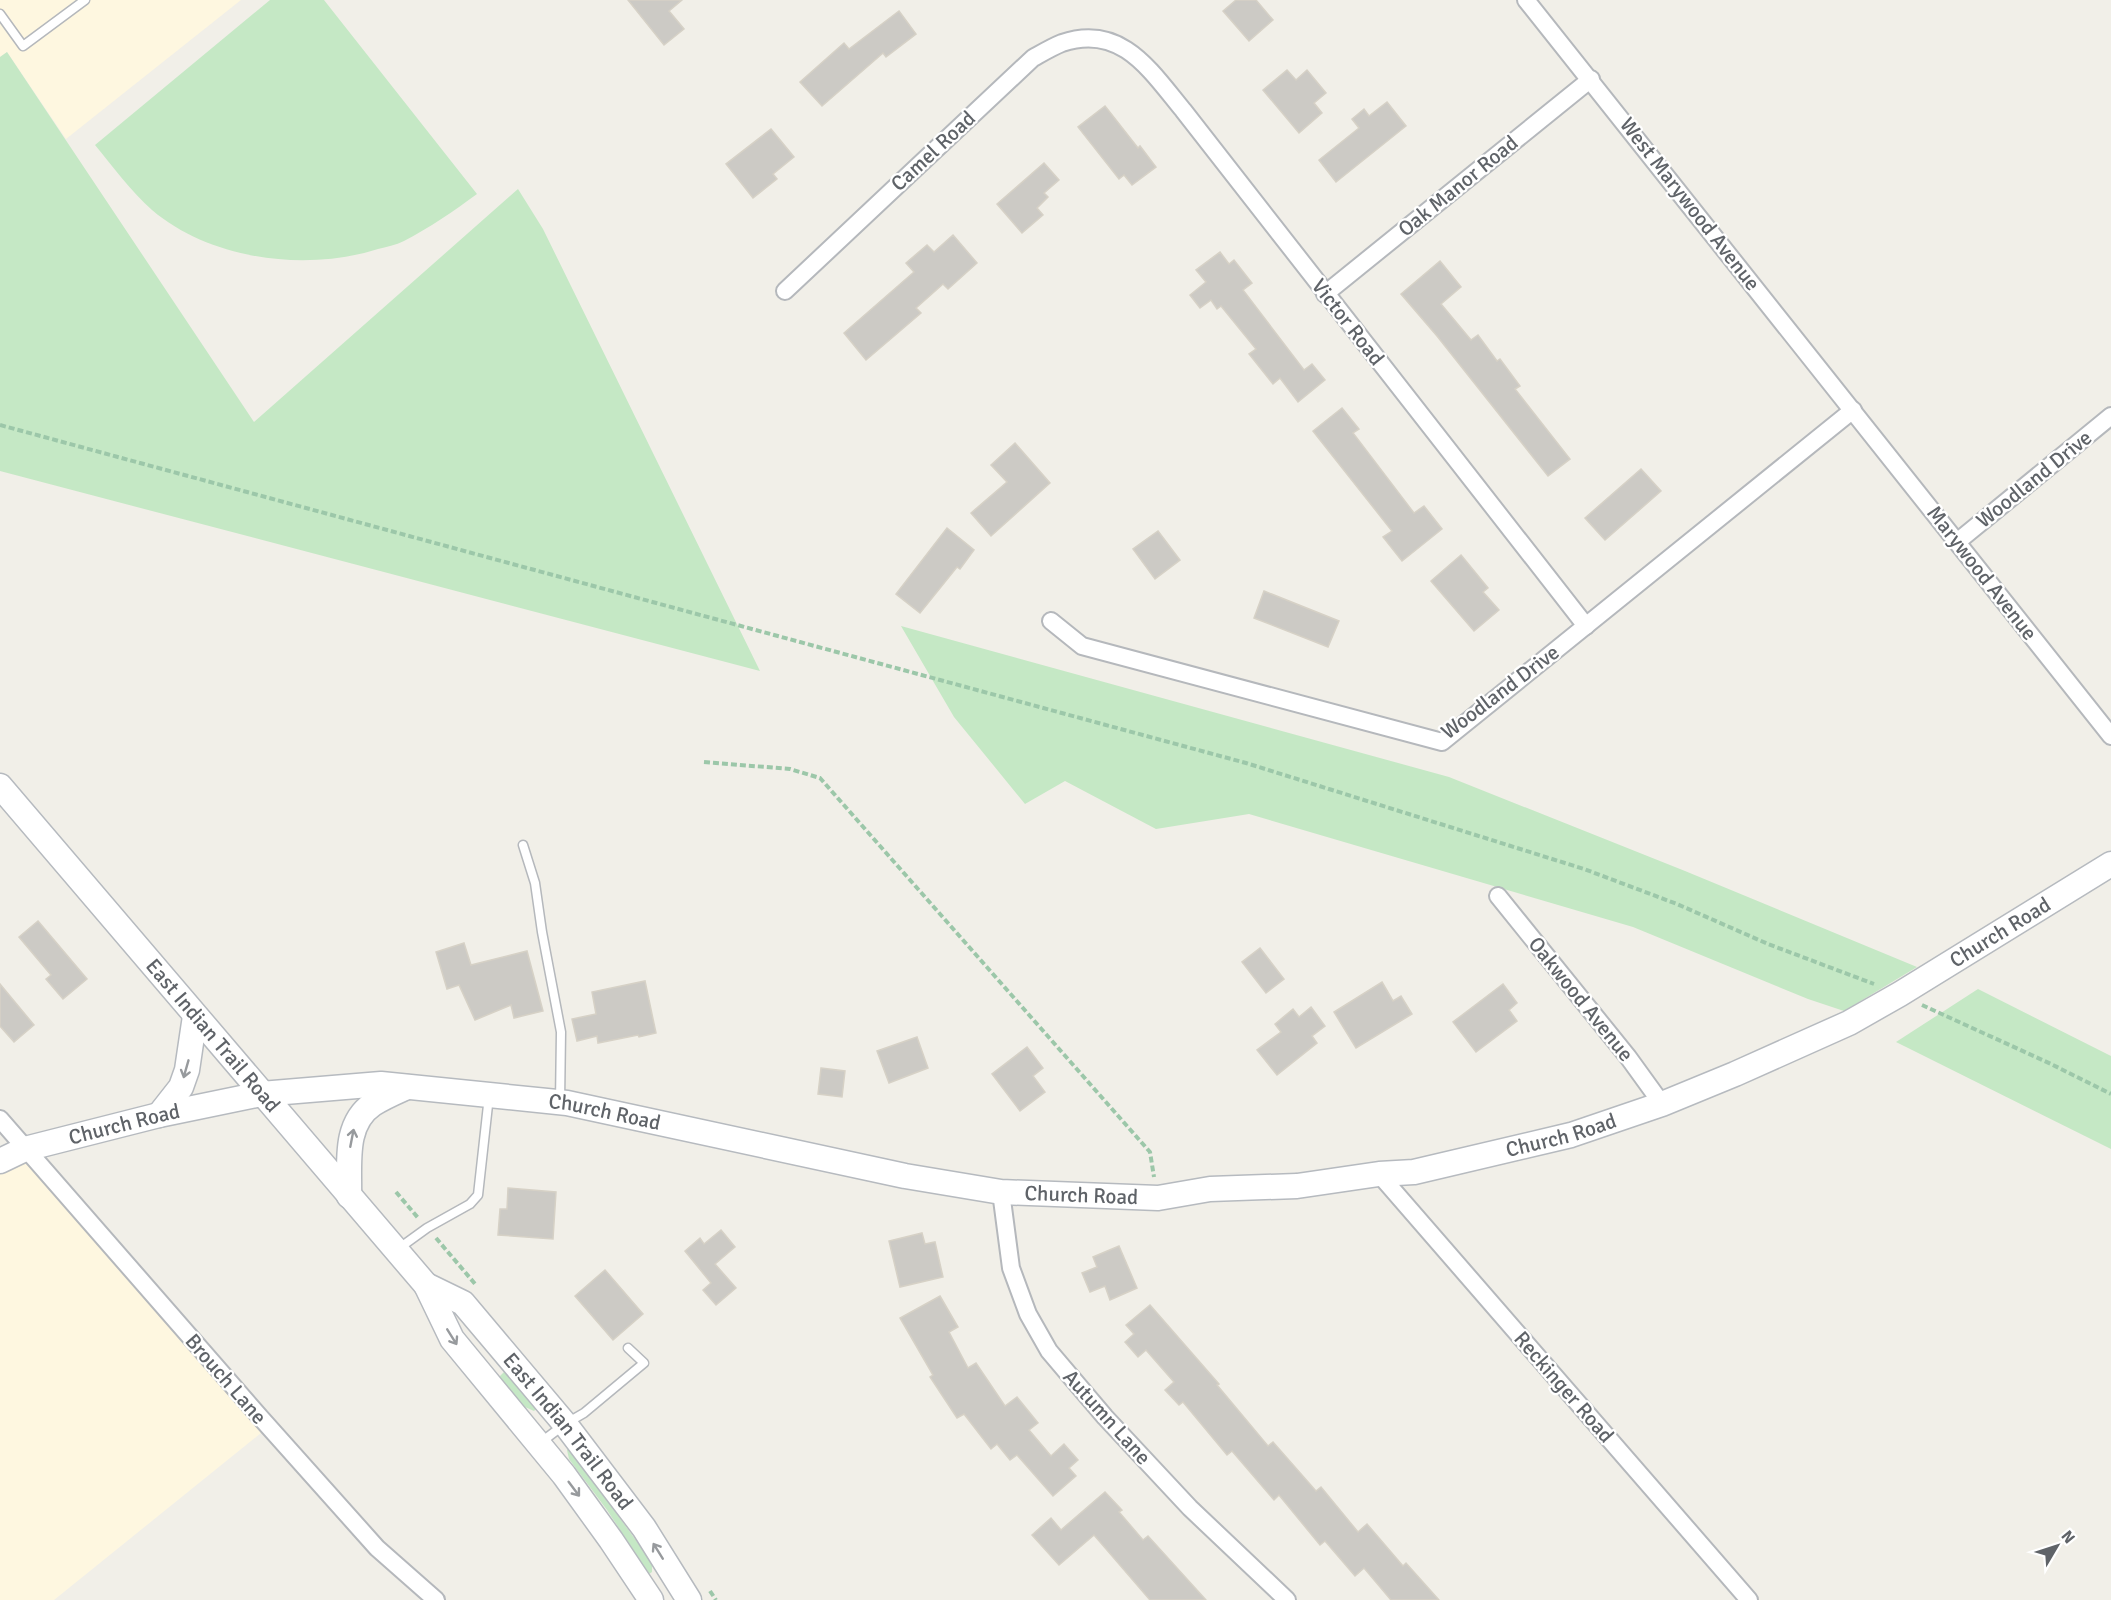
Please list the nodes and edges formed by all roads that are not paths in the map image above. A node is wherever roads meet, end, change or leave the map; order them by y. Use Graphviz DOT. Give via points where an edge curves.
graph roads {
  1 [pos="85,0"];
  2 [pos="1526,0"];
  3 [pos="0,14"];
  4 [pos="1095,38"];
  5 [pos="1590,79"];
  6 [pos="785,291"];
  7 [pos="1325,294"];
  8 [pos="1853,410"];
  9 [pos="2111,416"];
  10 [pos="1957,542"];
  11 [pos="1051,621"];
  12 [pos="1586,626"];
  13 [pos="2111,736"];
  14 [pos="0,786"];
  15 [pos="523,845"];
  16 [pos="2111,864"];
  17 [pos="1498,896"];
  18 [pos="195,1016"];
  19 [pos="409,1086"];
  20 [pos="261,1094"];
  21 [pos="489,1095"];
  22 [pos="560,1102"];
  23 [pos="1662,1104"];
  24 [pos="159,1115"];
  25 [pos="0,1119"];
  26 [pos="25,1149"];
  27 [pos="0,1161"];
  28 [pos="1379,1174"];
  29 [pos="1001,1192"];
  30 [pos="349,1196"];
  31 [pos="396,1250"];
  32 [pos="426,1285"];
  33 [pos="628,1348"];
  34 [pos="565,1424"];
  35 [pos="540,1444"];
  36 [pos="684,1592"];
  37 [pos="436,1600"];
  38 [pos="651,1600"];
  39 [pos="656,1600"];
  40 [pos="1287,1600"];
  41 [pos="1749,1600"];
  1 -- 3 [label="lane" via="23,46"];
  2 -- 5 [label="street, West Marywood Avenue"];
  4 -- 6 [label="street, Camel Road" via="1060,44 1033,58"];
  4 -- 7 [label="street, Victor Road" via="1125,48 1148,66"];
  5 -- 7 [label="street, Oak Manor Road"];
  5 -- 8 [label="street, West Marywood Avenue"];
  7 -- 12 [label="street, Victor Road"];
  8 -- 10 [label="street, Marywood Avenue"];
  8 -- 12 [label="street, Woodland Drive"];
  9 -- 10 [label="street, Woodland Drive"];
  10 -- 13 [label="street, Marywood Avenue"];
  11 -- 12 [label="street, Woodland Drive" via="1082,646 1443,742"];
  14 -- 18 [label="street, East Indian Trail Road"];
  15 -- 22 [label="lane" via="535,883 561,1032"];
  16 -- 23 [label="street, Church Road" via="1848,1023"];
  17 -- 23 [label="street, Oakwood Avenue"];
  18 -- 20 [label="street, East Indian Trail Road"];
  18 -- 24 [label="street, one-way" via="181,1087"];
  19 -- 20 [label="street, Church Road" via="381,1084"];
  19 -- 21 [label="street, Church Road"];
  30 -- 19 [label="street, one-way" via="351,1136 358,1118 373,1104"];
  20 -- 24 [label="street, Church Road"];
  20 -- 30 [label="street, East Indian Trail Road"];
  21 -- 22 [label="street, Church Road"];
  21 -- 31 [label="lane" via="478,1195 470,1204"];
  22 -- 29 [label="street, Church Road" via="905,1176"];
  23 -- 28 [label="street, Church Road" via="1571,1135 1451,1165"];
  24 -- 26 [label="street, Church Road"];
  25 -- 26 [label="street, Brouch Lane"];
  26 -- 27 [label="street, Church Road"];
  26 -- 37 [label="street, Brouch Lane" via="377,1548"];
  28 -- 29 [label="street, Church Road" via="1297,1186 1210,1189 1158,1198"];
  28 -- 41 [label="street, Reckinger Road"];
  29 -- 40 [label="street, Autumn Lane" via="1011,1268 1028,1314 1049,1351 1190,1508"];
  30 -- 31 [label="street, East Indian Trail Road"];
  31 -- 32 [label="street, East Indian Trail Road"];
  32 -- 34 [label="street, East Indian Trail Road" via="463,1303"];
  32 -- 35 [label="street, East Indian Trail Road, one-way" via="452,1339"];
  33 -- 34 [label="lane" via="644,1363"];
  34 -- 35 [label="lane"];
  36 -- 34 [label="street, East Indian Trail Road, one-way" via="644,1528"];
  35 -- 38 [label="street, East Indian Trail Road, one-way"];
  36 -- 39 [label="street"];
}
